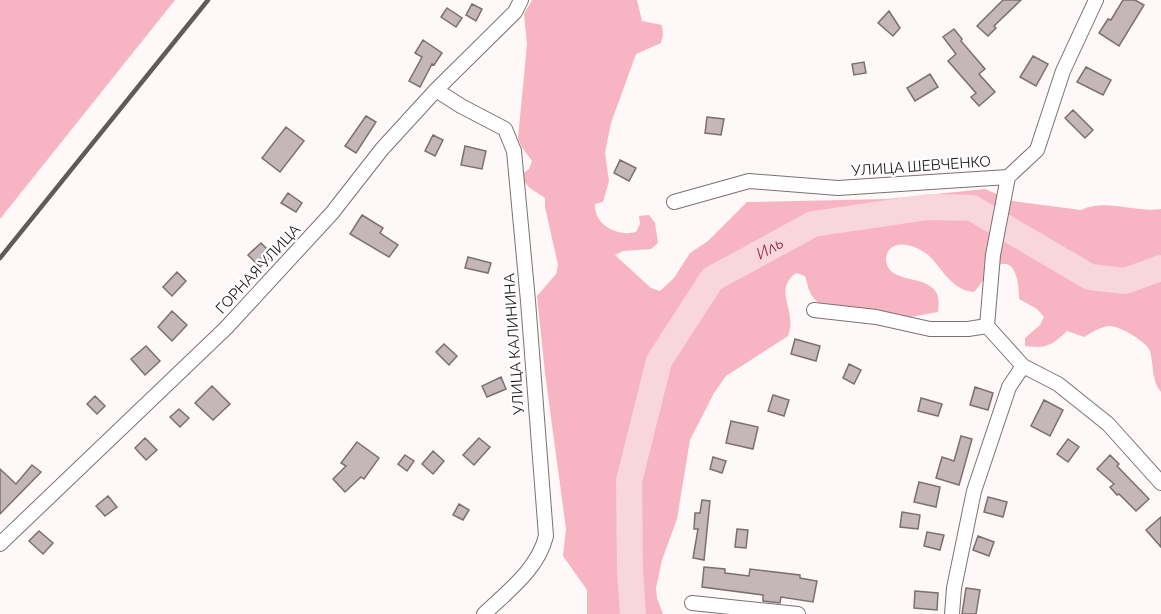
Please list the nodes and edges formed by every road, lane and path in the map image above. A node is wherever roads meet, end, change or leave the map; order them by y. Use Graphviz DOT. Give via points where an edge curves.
graph roads {
  1 [pos="521,0"];
  2 [pos="1096,0"];
  3 [pos="436,90"];
  4 [pos="1008,177"];
  5 [pos="674,202"];
  6 [pos="814,310"];
  7 [pos="987,326"];
  8 [pos="1023,366"];
  9 [pos="1161,483"];
  10 [pos="0,544"];
  11 [pos="692,603"];
  12 [pos="484,614"];
  13 [pos="798,614"];
  14 [pos="952,614"];
  1 -- 3 [label="street, ГОРНАЯ УЛИЦА" via="515,12"];
  2 -- 4 [label="street, УЛИЦА ШЕВЧЕНКО" via="1063,71 1037,150"];
  3 -- 10 [label="street, ГОРНАЯ УЛИЦА" via="382,149 332,213 226,328"];
  3 -- 12 [label="street, УЛИЦА КАЛИНИНА" via="505,129 514,151 526,278 546,536 534,565"];
  4 -- 5 [label="street, УЛИЦА ШЕВЧЕНКО" via="838,188 749,181"];
  4 -- 7 [label="street" via="993,255"];
  6 -- 7 [label="street" via="876,317 930,329"];
  7 -- 8 [label="street"];
  8 -- 9 [label="street" via="1058,384 1108,424"];
  8 -- 14 [label="street" via="1010,387 974,491"];
  11 -- 13 [label="street"];
}
